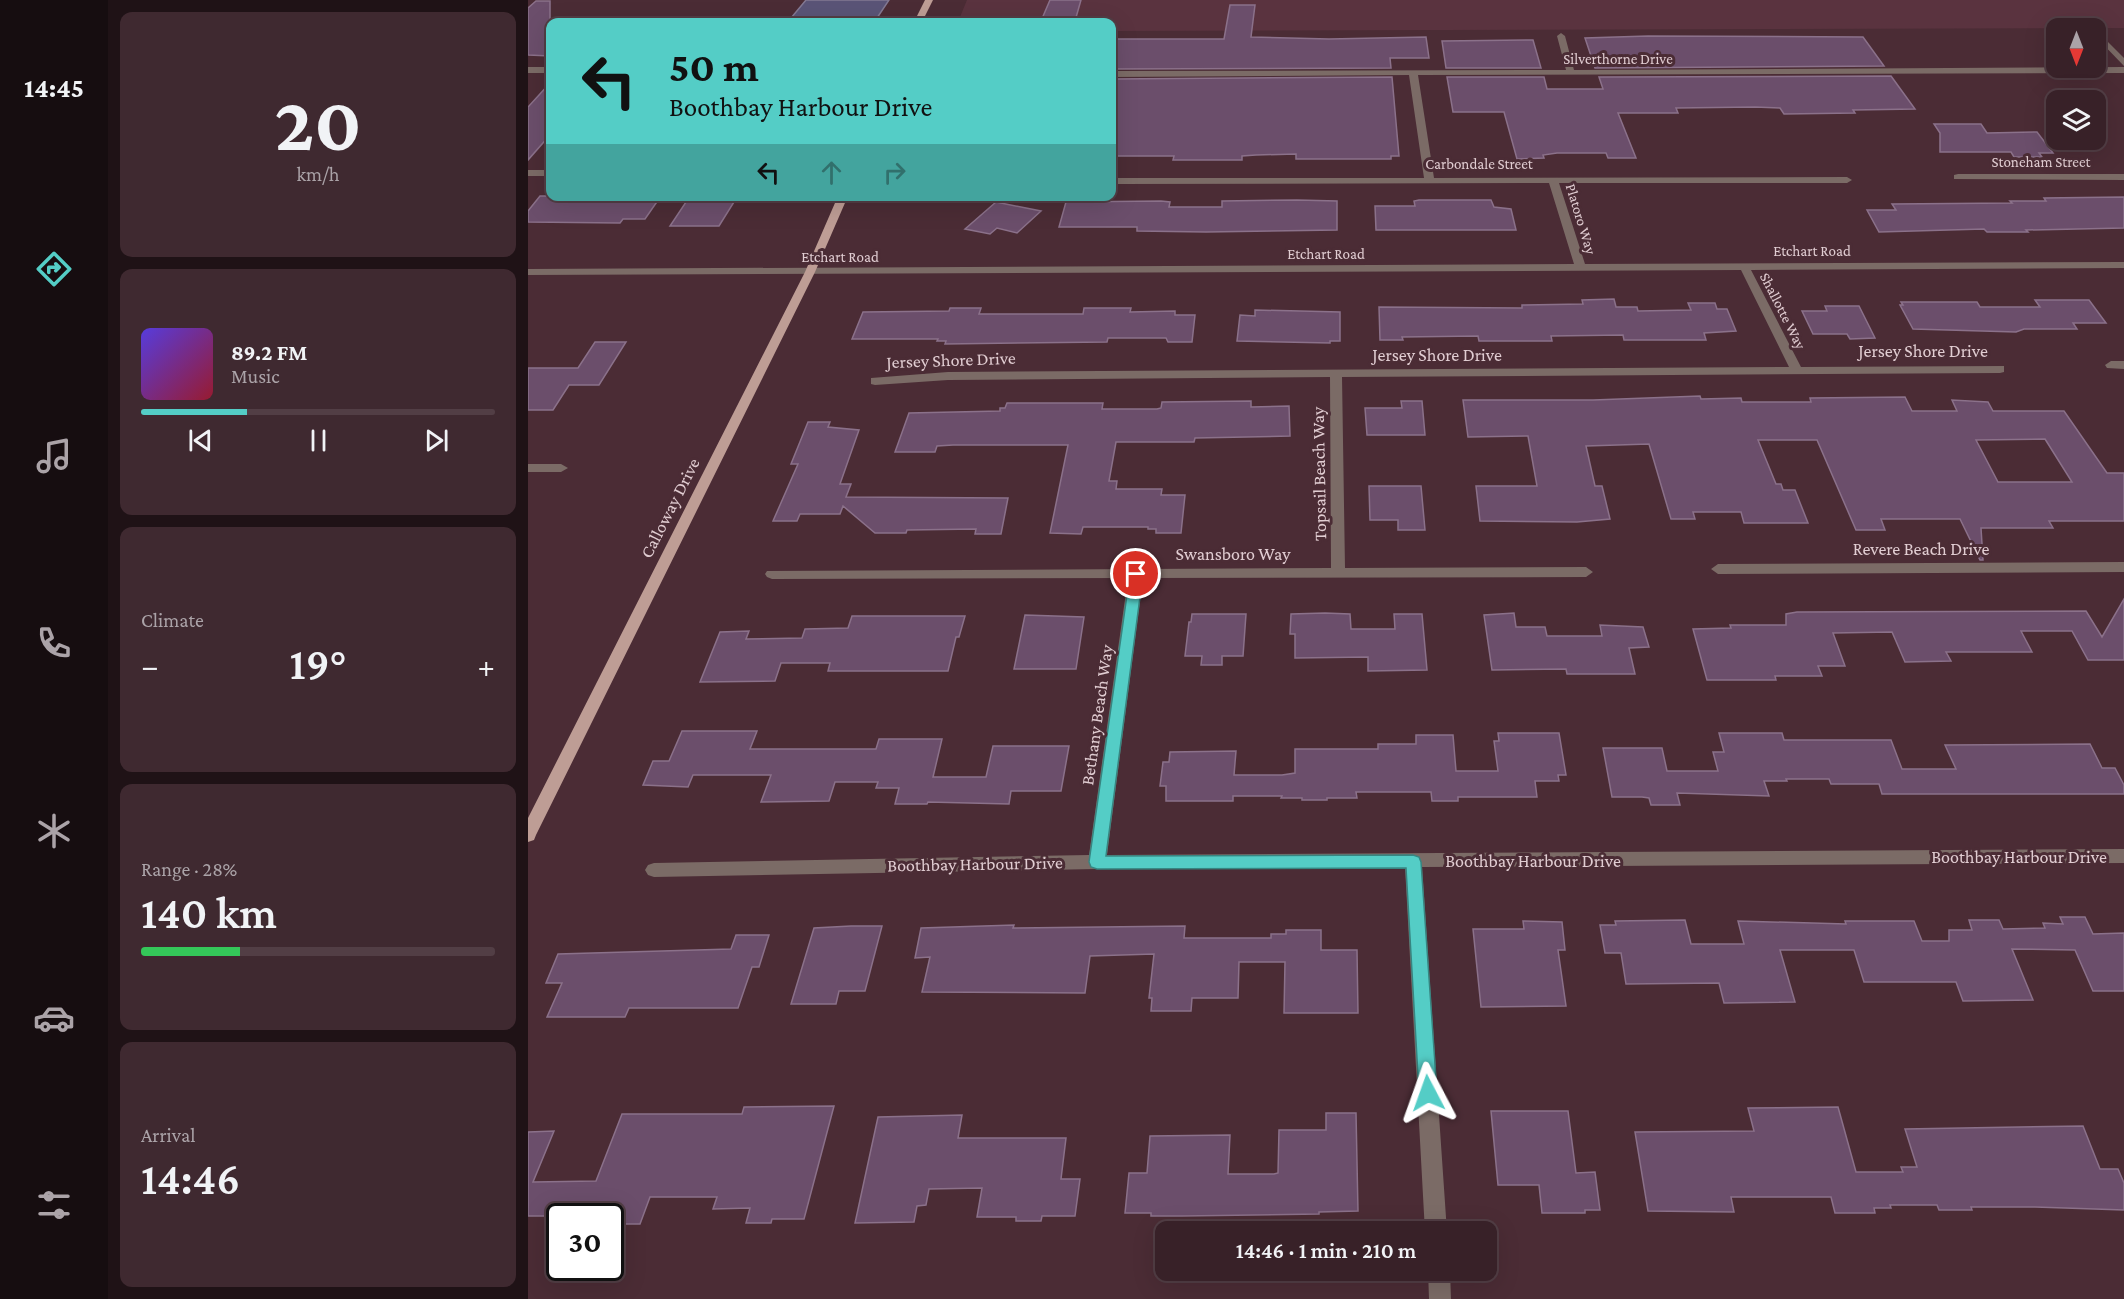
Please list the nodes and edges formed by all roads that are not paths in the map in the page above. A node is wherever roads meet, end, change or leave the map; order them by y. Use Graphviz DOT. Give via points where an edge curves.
graph roads {
  1 [pos="929,0"];
  2 [pos="920,18"];
  3 [pos="1561,36"];
  4 [pos="2106,44"];
  5 [pos="2124,63"];
  6 [pos="533,70"];
  7 [pos="2124,70"];
  8 [pos="1413,73"];
  9 [pos="1570,73"];
  10 [pos="1116,74"];
  11 [pos="528,80"];
  12 [pos="528,173"];
  13 [pos="546,173"];
  14 [pos="1958,177"];
  15 [pos="2124,177"];
  16 [pos="1429,179"];
  17 [pos="1553,179"];
  18 [pos="1846,180"];
  19 [pos="1116,181"];
  20 [pos="841,201"];
  21 [pos="2124,265"];
  22 [pos="1744,266"];
  23 [pos="1580,267"];
  24 [pos="528,272"];
  25 [pos="810,272"];
  26 [pos="2000,369"];
  27 [pos="1797,370"];
  28 [pos="1336,374"];
  29 [pos="875,381"];
  30 [pos="528,468"];
  31 [pos="561,468"];
  32 [pos="2124,567"];
  33 [pos="1718,569"];
  34 [pos="1586,572"];
  35 [pos="772,574"];
  36 [pos="1136,574"];
  37 [pos="1338,574"];
  38 [pos="528,835"];
  39 [pos="2124,856"];
  40 [pos="1097,862"];
  41 [pos="1413,862"];
  42 [pos="654,870"];
  43 [pos="1435,1221"];
  44 [pos="1439,1281"];
  45 [pos="1440,1299"];
  1 -- 2 [label="main road"];
  3 -- 9 [label="street"];
  4 -- 5 [label="street"];
  6 -- 11 [label="street"];
  7 -- 9 [label="street, Silverthorne Drive"];
  8 -- 9 [label="street, Silverthorne Drive"];
  8 -- 10 [label="street, Silverthorne Drive"];
  8 -- 16 [label="street"];
  12 -- 13 [label="street"];
  14 -- 15 [label="street, Stoneham Street"];
  16 -- 17 [label="street, Carbondale Street"];
  16 -- 19 [label="street, Carbondale Street"];
  17 -- 18 [label="street, Carbondale Street"];
  17 -- 23 [label="street, Platoro Way"];
  20 -- 25 [label="main road, Calloway Drive"];
  21 -- 22 [label="street, Etchart Road"];
  22 -- 23 [label="street, Etchart Road"];
  22 -- 27 [label="street, Shallotte Way"];
  23 -- 25 [label="street, Etchart Road"];
  24 -- 25 [label="street, Etchart Road"];
  25 -- 38 [label="main road, Calloway Drive"];
  26 -- 27 [label="street, Jersey Shore Drive"];
  27 -- 28 [label="street, Jersey Shore Drive"];
  28 -- 29 [label="street, Jersey Shore Drive" via="948,376"];
  28 -- 37 [label="street, Topsail Beach Way"];
  30 -- 31 [label="street"];
  32 -- 33 [label="street, Revere Beach Drive"];
  34 -- 37 [label="street, Swansboro Way"];
  35 -- 36 [label="street, Swansboro Way"];
  36 -- 37 [label="street, Swansboro Way"];
  36 -- 40 [label="street, Bethany Beach Way"];
  39 -- 41 [label="street, Boothbay Harbour Drive"];
  40 -- 41 [label="street, Boothbay Harbour Drive"];
  40 -- 42 [label="street, Boothbay Harbour Drive"];
  41 -- 43 [label="street"];
  44 -- 45 [label="street"];
}
